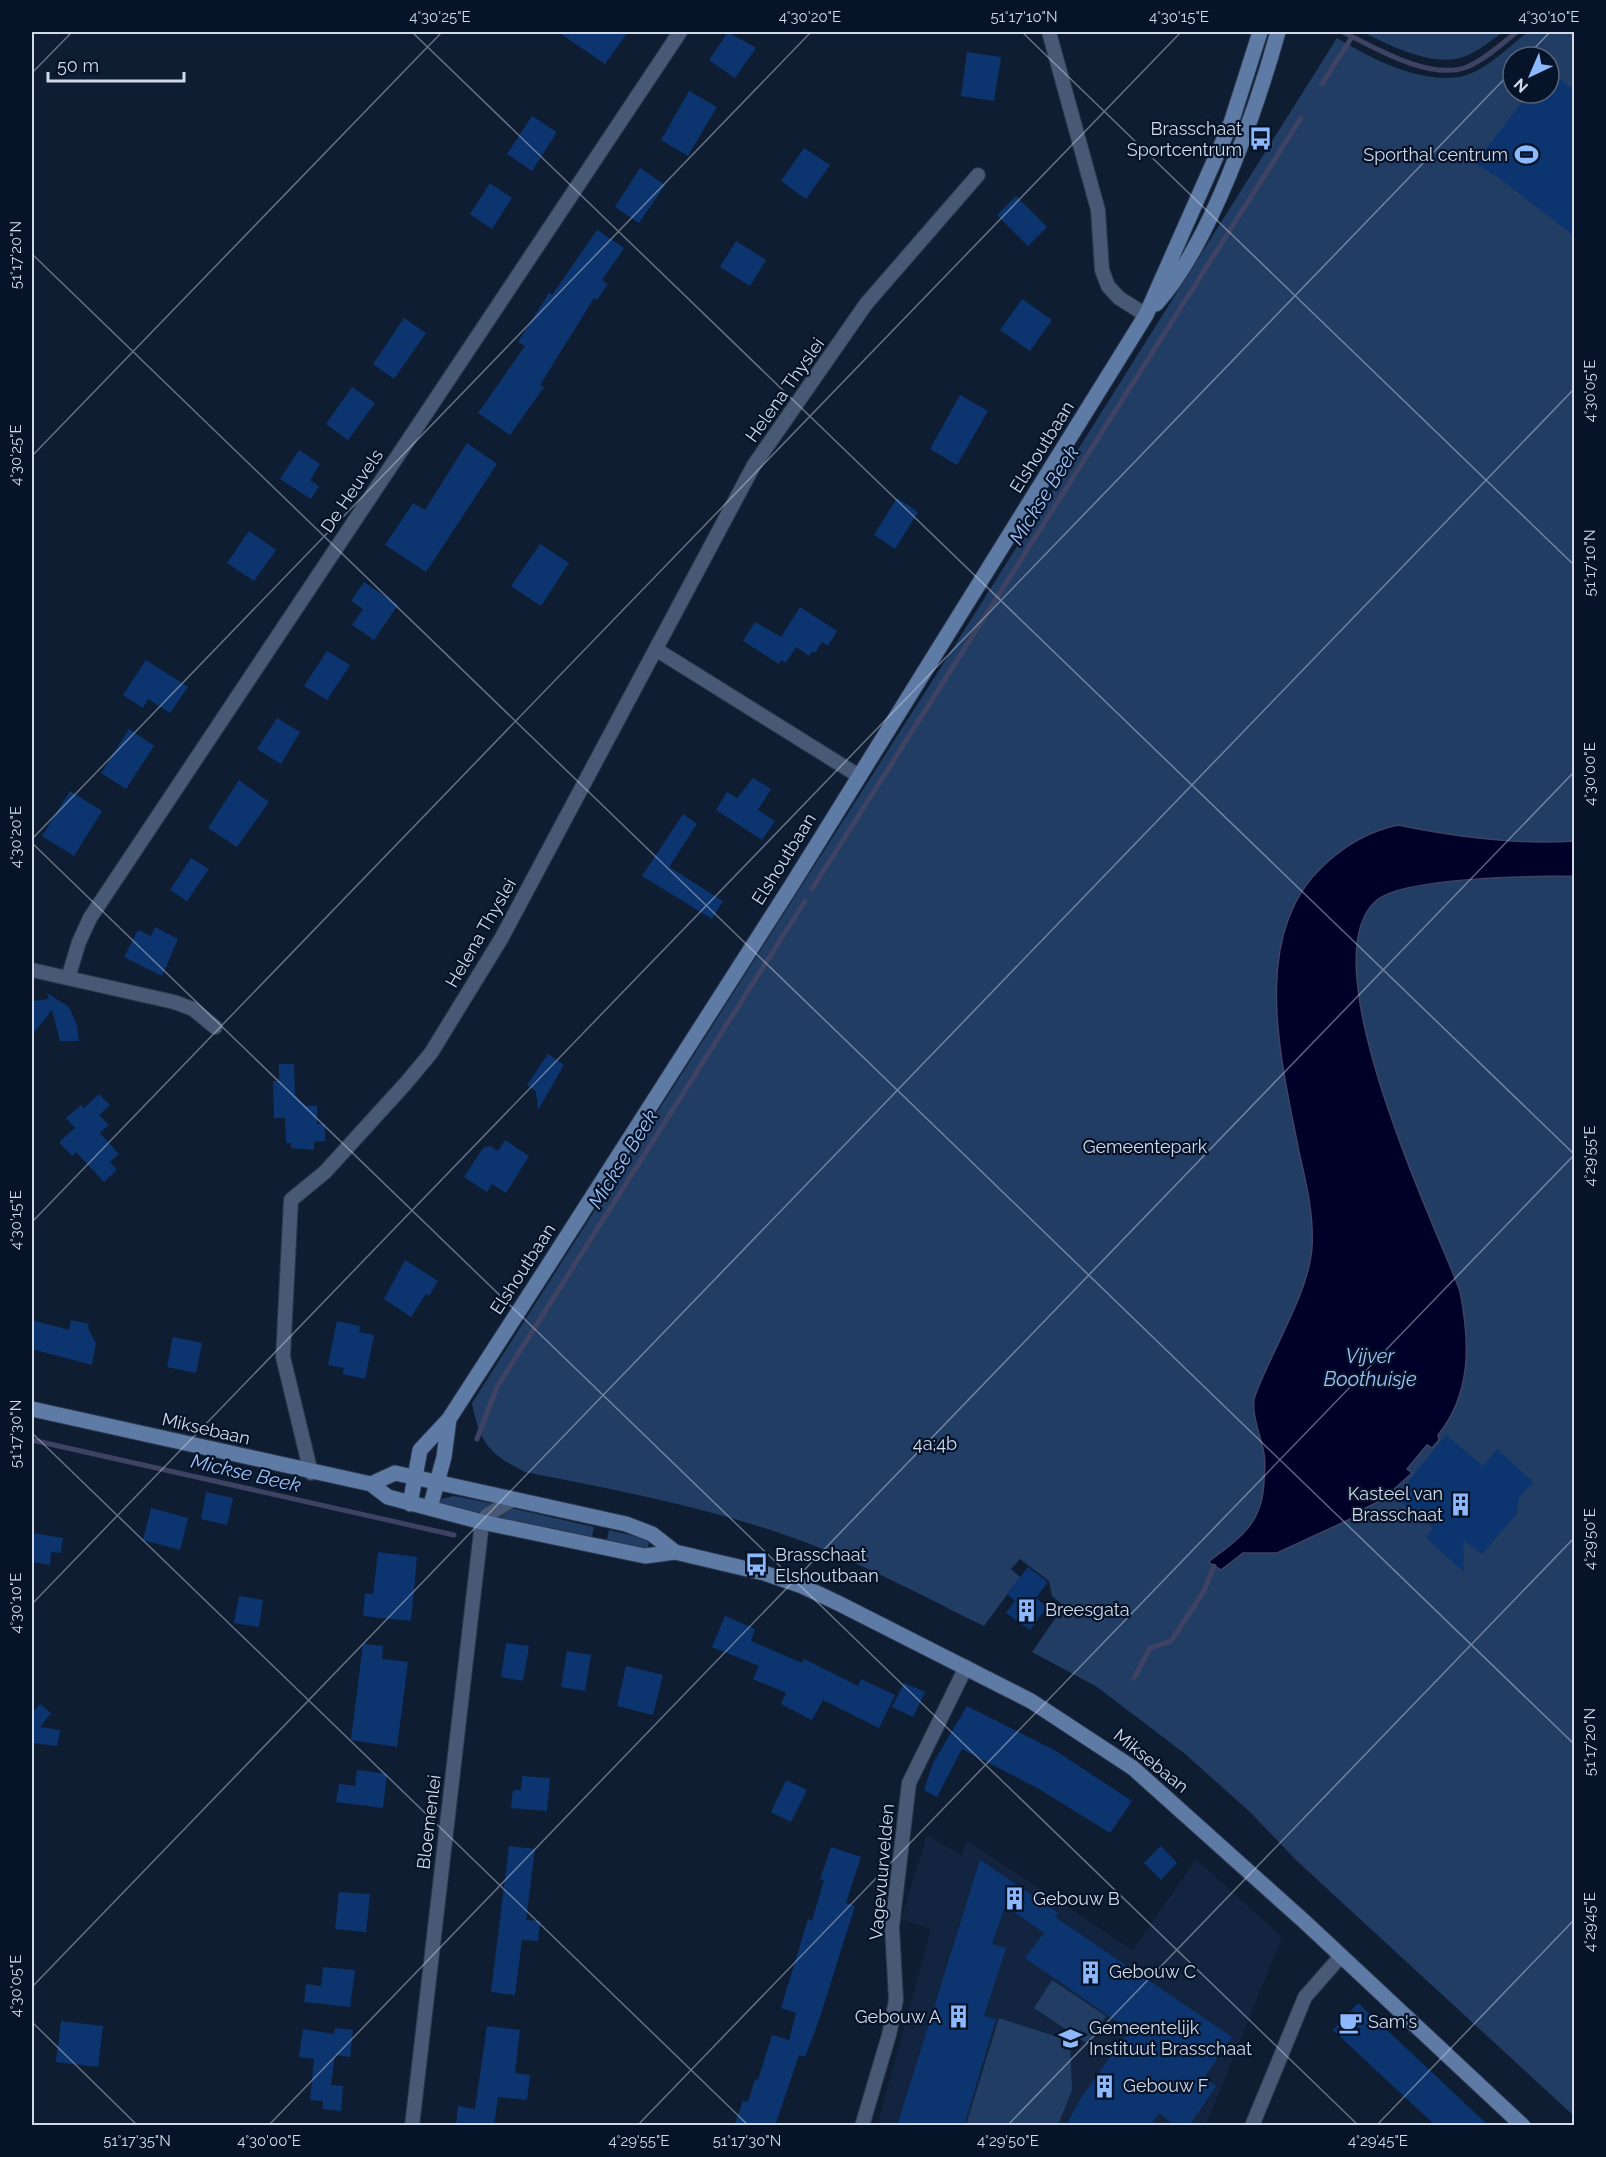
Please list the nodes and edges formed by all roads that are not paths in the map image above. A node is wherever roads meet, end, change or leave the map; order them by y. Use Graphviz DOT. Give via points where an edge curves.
graph roads {
  1 [pos="680,32"];
  2 [pos="1049,32"];
  3 [pos="1260,32"];
  4 [pos="1278,32"];
  5 [pos="978,175"];
  6 [pos="1146,315"];
  7 [pos="657,650"];
  8 [pos="859,776"];
  9 [pos="32,970"];
  10 [pos="68,978"];
  11 [pos="215,1027"];
  12 [pos="32,1409"];
  13 [pos="449,1419"];
  14 [pos="311,1473"];
  15 [pos="415,1477"];
  16 [pos="436,1482"];
  17 [pos="371,1484"];
  18 [pos="514,1499"];
  19 [pos="410,1504"];
  20 [pos="430,1508"];
  21 [pos="482,1522"];
  22 [pos="652,1534"];
  23 [pos="675,1552"];
  24 [pos="645,1556"];
  25 [pos="966,1667"];
  26 [pos="1341,1956"];
  27 [pos="412,2126"];
  28 [pos="862,2126"];
  29 [pos="1252,2126"];
  30 [pos="1523,2126"];
  1 -- 10 [label="street, De Heuvels" via="90,918"];
  2 -- 6 [label="street" via="1098,210 1102,270 1108,286 1119,298"];
  3 -- 6 [label="main road, Elshoutbaan" via="1231,123"];
  4 -- 6 [label="main road, Elshoutbaan" via="1218,195 1170,289"];
  5 -- 7 [label="street, Helena Thyslei" via="866,303 754,465"];
  6 -- 8 [label="main road, Elshoutbaan"];
  7 -- 8 [label="street"];
  7 -- 14 [label="street, Helena Thyslei" via="501,939 431,1053 325,1172 291,1200 283,1357"];
  8 -- 13 [label="main road, Elshoutbaan"];
  9 -- 10 [label="street"];
  10 -- 11 [label="street" via="161,998 193,1009"];
  12 -- 14 [label="main road, Miksebaan"];
  13 -- 15 [label="main road, Elshoutbaan" via="420,1450"];
  13 -- 16 [label="main road, Elshoutbaan"];
  14 -- 17 [label="main road, Miksebaan"];
  15 -- 16 [label="main road, Miksebaan"];
  15 -- 17 [label="main road, Miksebaan" via="395,1473"];
  15 -- 19 [label="main road, Elshoutbaan"];
  16 -- 18 [label="main road, Miksebaan"];
  16 -- 20 [label="main road, Elshoutbaan"];
  17 -- 19 [label="main road, Miksebaan" via="388,1497"];
  18 -- 21 [label="street"];
  18 -- 22 [label="main road, Miksebaan" via="610,1520"];
  19 -- 20 [label="main road, Miksebaan"];
  20 -- 21 [label="main road, Miksebaan"];
  21 -- 24 [label="main road, Miksebaan"];
  21 -- 27 [label="street, Bloemenlei"];
  22 -- 23 [label="main road, Miksebaan"];
  22 -- 24 [label="main road" via="656,1548"];
  23 -- 24 [label="main road, Miksebaan"];
  23 -- 25 [label="main road, Miksebaan" via="802,1586"];
  25 -- 26 [label="main road, Miksebaan" via="1031,1701 1133,1768"];
  25 -- 28 [label="street, Vagevuurvelden" via="909,1782 892,1927 896,2000 890,2035"];
  26 -- 29 [label="street" via="1305,1997"];
  26 -- 30 [label="main road, Miksebaan"];
}
